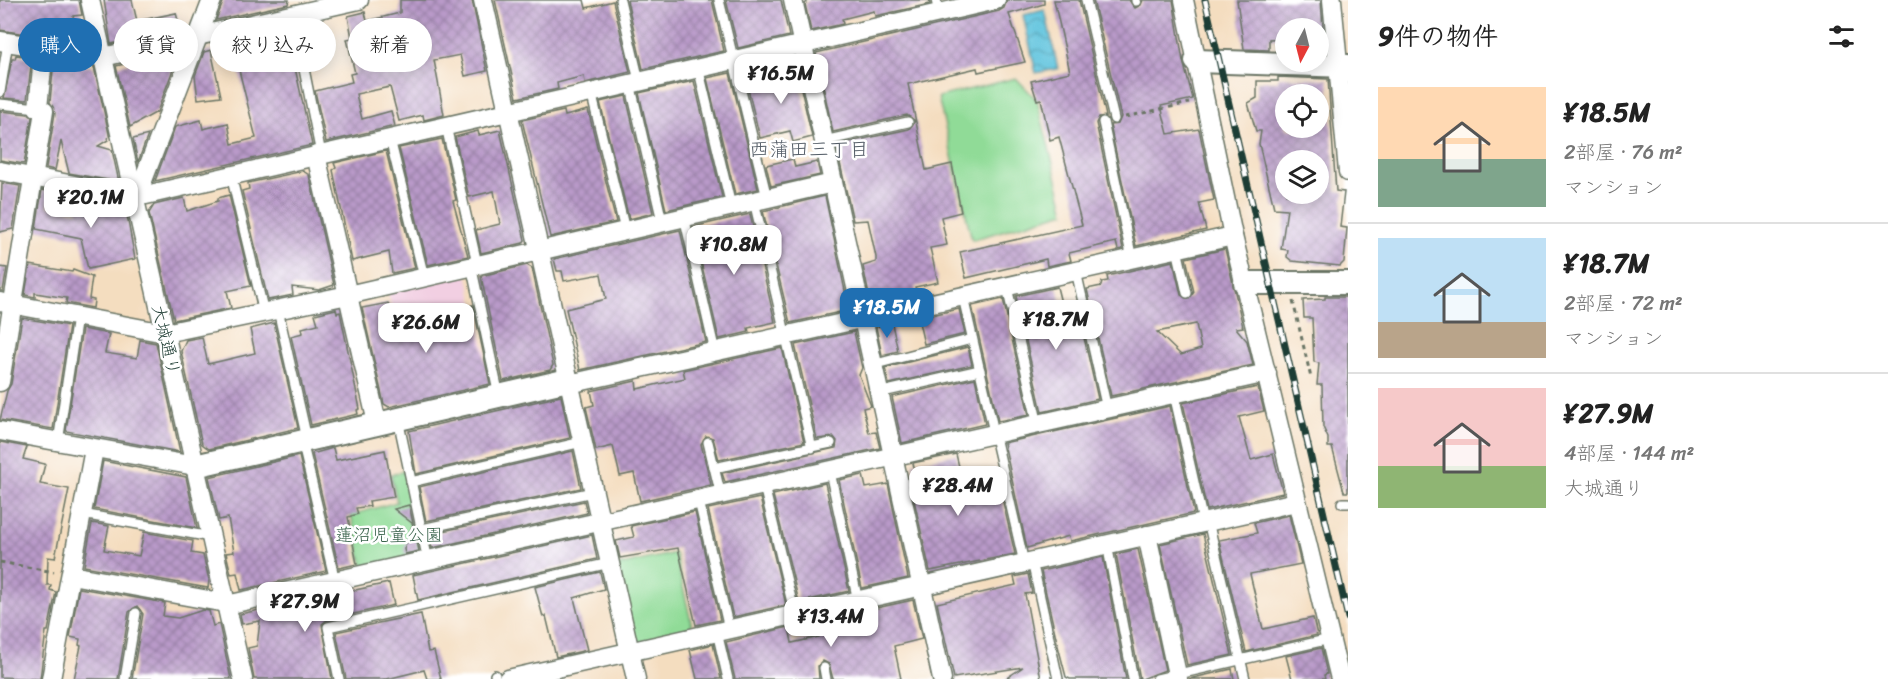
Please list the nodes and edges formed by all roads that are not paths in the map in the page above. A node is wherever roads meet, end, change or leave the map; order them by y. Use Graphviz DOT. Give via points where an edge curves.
graph roads {
  1 [pos="90,0"];
  2 [pos="212,0"];
  3 [pos="359,0"];
  4 [pos="483,0"];
  5 [pos="620,0"];
  6 [pos="720,0"];
  7 [pos="792,0"];
  8 [pos="996,0"];
  9 [pos="1086,0"];
  10 [pos="1184,0"];
  11 [pos="1332,0"];
  12 [pos="938,6"];
  13 [pos="292,14"];
  14 [pos="198,34"];
  15 [pos="4,42"];
  16 [pos="802,43"];
  17 [pos="114,54"];
  18 [pos="103,57"];
  19 [pos="733,59"];
  20 [pos="1197,61"];
  21 [pos="1343,66"];
  22 [pos="698,67"];
  23 [pos="42,72"];
  24 [pos="184,72"];
  25 [pos="634,82"];
  26 [pos="0,92"];
  27 [pos="591,92"];
  28 [pos="0,104"];
  29 [pos="38,108"];
  30 [pos="508,111"];
  31 [pos="1114,119"];
  32 [pos="908,122"];
  33 [pos="1103,122"];
  34 [pos="446,126"];
  35 [pos="390,139"];
  36 [pos="824,141"];
  37 [pos="319,155"];
  38 [pos="0,171"];
  39 [pos="1348,172"];
  40 [pos="231,175"];
  41 [pos="33,177"];
  42 [pos="833,183"];
  43 [pos="135,194"];
  44 [pos="760,199"];
  45 [pos="731,206"];
  46 [pos="684,216"];
  47 [pos="662,221"];
  48 [pos="625,230"];
  49 [pos="1233,236"];
  50 [pos="538,249"];
  51 [pos="1177,249"];
  52 [pos="1132,259"];
  53 [pos="474,265"];
  54 [pos="1076,272"];
  55 [pos="424,277"];
  56 [pos="1245,283"];
  57 [pos="1348,284"];
  58 [pos="1007,287"];
  59 [pos="1187,293"];
  60 [pos="348,295"];
  61 [pos="963,297"];
  62 [pos="6,303"];
  63 [pos="271,311"];
  64 [pos="77,317"];
  65 [pos="864,320"];
  66 [pos="165,333"];
  67 [pos="785,337"];
  68 [pos="972,339"];
  69 [pos="715,352"];
  70 [pos="872,365"];
  71 [pos="980,370"];
  72 [pos="1267,373"];
  73 [pos="0,382"];
  74 [pos="568,382"];
  75 [pos="878,393"];
  76 [pos="1174,394"];
  77 [pos="499,396"];
  78 [pos="1107,409"];
  79 [pos="387,421"];
  80 [pos="1038,425"];
  81 [pos="0,431"];
  82 [pos="994,435"];
  83 [pos="305,440"];
  84 [pos="58,442"];
  85 [pos="582,442"];
  86 [pos="708,442"];
  87 [pos="831,443"];
  88 [pos="812,448"];
  89 [pos="94,449"];
  90 [pos="893,458"];
  91 [pos="195,466"];
  92 [pos="714,468"];
  93 [pos="830,472"];
  94 [pos="411,482"];
  95 [pos="764,486"];
  96 [pos="594,492"];
  97 [pos="721,496"];
  98 [pos="699,501"];
  99 [pos="1296,502"];
  100 [pos="82,514"];
  101 [pos="600,522"];
  102 [pos="1206,522"];
  103 [pos="422,529"];
  104 [pos="1147,535"];
  105 [pos="211,537"];
  106 [pos="1107,544"];
  107 [pos="428,561"];
  108 [pos="1028,562"];
  109 [pos="610,563"];
  110 [pos="71,575"];
  111 [pos="335,581"];
  112 [pos="921,587"];
  113 [pos="858,600"];
  114 [pos="226,603"];
  115 [pos="136,613"];
  116 [pos="795,615"];
  117 [pos="723,631"];
  118 [pos="1330,639"];
  119 [pos="630,651"];
  120 [pos="1240,660"];
  121 [pos="824,668"];
  122 [pos="568,672"];
  123 [pos="527,677"];
  124 [pos="1178,677"];
  125 [pos="500,678"];
  126 [pos="51,679"];
  127 [pos="125,679"];
  128 [pos="243,679"];
  129 [pos="339,679"];
  130 [pos="636,679"];
  131 [pos="728,679"];
  132 [pos="826,679"];
  133 [pos="942,679"];
  134 [pos="1059,679"];
  135 [pos="1133,679"];
  136 [pos="1157,679"];
  137 [pos="1245,679"];
  138 [pos="1340,679"];
  1 -- 18 [label="street, 大城通り"];
  2 -- 14 [label="street"];
  3 -- 13 [label="street"];
  4 -- 30 [label="street"];
  5 -- 25 [label="lane"];
  6 -- 19 [label="lane"];
  7 -- 16 [label="street"];
  8 -- 12 [label="street"];
  9 -- 31 [label="lane"];
  10 -- 20 [label="street"];
  11 -- 21 [label="street"];
  12 -- 16 [label="street"];
  13 -- 14 [label="street"];
  13 -- 37 [label="lane"];
  15 -- 26 [label="lane"];
  16 -- 19 [label="street"];
  16 -- 36 [label="street"];
  17 -- 18 [label="street"];
  18 -- 43 [label="street, 大城通り"];
  19 -- 22 [label="street"];
  19 -- 44 [label="lane"];
  20 -- 21 [label="street"];
  20 -- 49 [label="street"];
  21 -- 39 [label="street"];
  22 -- 25 [label="street"];
  22 -- 45 [label="lane"];
  23 -- 29 [label="street"];
  24 -- 43 [label="street"];
  25 -- 27 [label="street"];
  25 -- 47 [label="lane"];
  27 -- 30 [label="street"];
  27 -- 48 [label="lane"];
  28 -- 29 [label="lane"];
  29 -- 41 [label="street" via="44,111"];
  30 -- 34 [label="street"];
  30 -- 50 [label="street"];
  32 -- 36 [label="lane"];
  33 -- 52 [label="lane"];
  34 -- 35 [label="street"];
  34 -- 53 [label="lane"];
  35 -- 37 [label="street"];
  35 -- 55 [label="lane"];
  36 -- 42 [label="street"];
  37 -- 40 [label="street"];
  37 -- 60 [label="street"];
  38 -- 41 [label="street"];
  40 -- 43 [label="street" via="146,195"];
  40 -- 63 [label="lane"];
  41 -- 43 [label="street"];
  41 -- 62 [label="street"];
  42 -- 44 [label="street"];
  42 -- 65 [label="street"];
  43 -- 66 [label="street, 大城通り"];
  44 -- 45 [label="street"];
  44 -- 67 [label="lane"];
  45 -- 46 [label="street"];
  46 -- 47 [label="street"];
  46 -- 69 [label="lane"];
  47 -- 48 [label="street"];
  48 -- 50 [label="street"];
  49 -- 51 [label="street"];
  49 -- 56 [label="street"];
  50 -- 53 [label="street"];
  50 -- 74 [label="street"];
  51 -- 52 [label="street"];
  51 -- 59 [label="lane"];
  52 -- 54 [label="street"];
  53 -- 55 [label="street"];
  53 -- 77 [label="lane"];
  54 -- 58 [label="street"];
  54 -- 78 [label="lane"];
  55 -- 60 [label="street"];
  56 -- 57 [label="street"];
  56 -- 72 [label="street"];
  58 -- 61 [label="street"];
  58 -- 80 [label="lane"];
  60 -- 63 [label="street"];
  60 -- 79 [label="street"];
  61 -- 65 [label="street"];
  61 -- 68 [label="lane"];
  62 -- 64 [label="street"];
  62 -- 73 [label="street"];
  63 -- 66 [label="street"];
  63 -- 83 [label="lane"];
  64 -- 66 [label="street"];
  64 -- 84 [label="lane"];
  65 -- 67 [label="street"];
  65 -- 70 [label="street"];
  66 -- 91 [label="street, 大城通り"];
  67 -- 69 [label="street"];
  67 -- 88 [label="lane"];
  68 -- 70 [label="lane"];
  68 -- 71 [label="lane"];
  69 -- 74 [label="street"];
  70 -- 75 [label="street"];
  71 -- 75 [label="lane"];
  71 -- 82 [label="lane"];
  72 -- 76 [label="street"];
  72 -- 99 [label="street"];
  74 -- 77 [label="street"];
  74 -- 85 [label="street"];
  75 -- 90 [label="street"];
  76 -- 78 [label="street"];
  76 -- 102 [label="lane"];
  77 -- 79 [label="street"];
  78 -- 80 [label="street"];
  79 -- 83 [label="street"];
  79 -- 94 [label="lane"];
  80 -- 82 [label="street"];
  81 -- 84 [label="street"];
  82 -- 90 [label="street"];
  82 -- 108 [label="lane"];
  83 -- 91 [label="street"];
  83 -- 111 [label="lane"];
  84 -- 89 [label="street"];
  85 -- 94 [label="lane"];
  85 -- 96 [label="street"];
  86 -- 92 [label="lane"];
  87 -- 88 [label="lane"];
  88 -- 92 [label="lane"];
  89 -- 91 [label="street"];
  89 -- 100 [label="street"];
  90 -- 93 [label="street"];
  90 -- 112 [label="street"];
  91 -- 105 [label="street, 大城通り"];
  92 -- 97 [label="lane"];
  93 -- 95 [label="street"];
  93 -- 113 [label="lane"];
  94 -- 103 [label="lane"];
  95 -- 97 [label="street"];
  95 -- 116 [label="lane"];
  96 -- 101 [label="street"];
  96 -- 103 [label="lane"];
  97 -- 98 [label="street"];
  98 -- 101 [label="street"];
  98 -- 117 [label="lane"];
  99 -- 102 [label="street"];
  99 -- 118 [label="street" via="1317,573"];
  100 -- 105 [label="lane"];
  100 -- 110 [label="street"];
  101 -- 107 [label="street"];
  101 -- 109 [label="street"];
  102 -- 104 [label="street"];
  102 -- 120 [label="lane"];
  103 -- 107 [label="lane"];
  104 -- 106 [label="street"];
  104 -- 124 [label="street"];
  105 -- 114 [label="street, 大城通り"];
  106 -- 108 [label="street"];
  106 -- 135 [label="lane"];
  107 -- 111 [label="street"];
  108 -- 112 [label="street"];
  108 -- 134 [label="lane"];
  109 -- 119 [label="street"];
  109 -- 129 [label="lane" via="328,627"];
  110 -- 114 [label="street"];
  110 -- 126 [label="street"];
  111 -- 114 [label="street"];
  112 -- 113 [label="street"];
  112 -- 133 [label="street"];
  113 -- 116 [label="street"];
  114 -- 128 [label="street, 大城通り"];
  115 -- 127 [label="lane"];
  116 -- 117 [label="street"];
  117 -- 119 [label="street"];
  117 -- 131 [label="lane"];
  118 -- 120 [label="lane"];
  118 -- 138 [label="street"];
  119 -- 122 [label="street"];
  119 -- 130 [label="street"];
  120 -- 124 [label="lane"];
  120 -- 137 [label="lane"];
  121 -- 132 [label="lane"];
  122 -- 123 [label="street"];
  123 -- 125 [label="street"];
  124 -- 136 [label="lane"];
}
